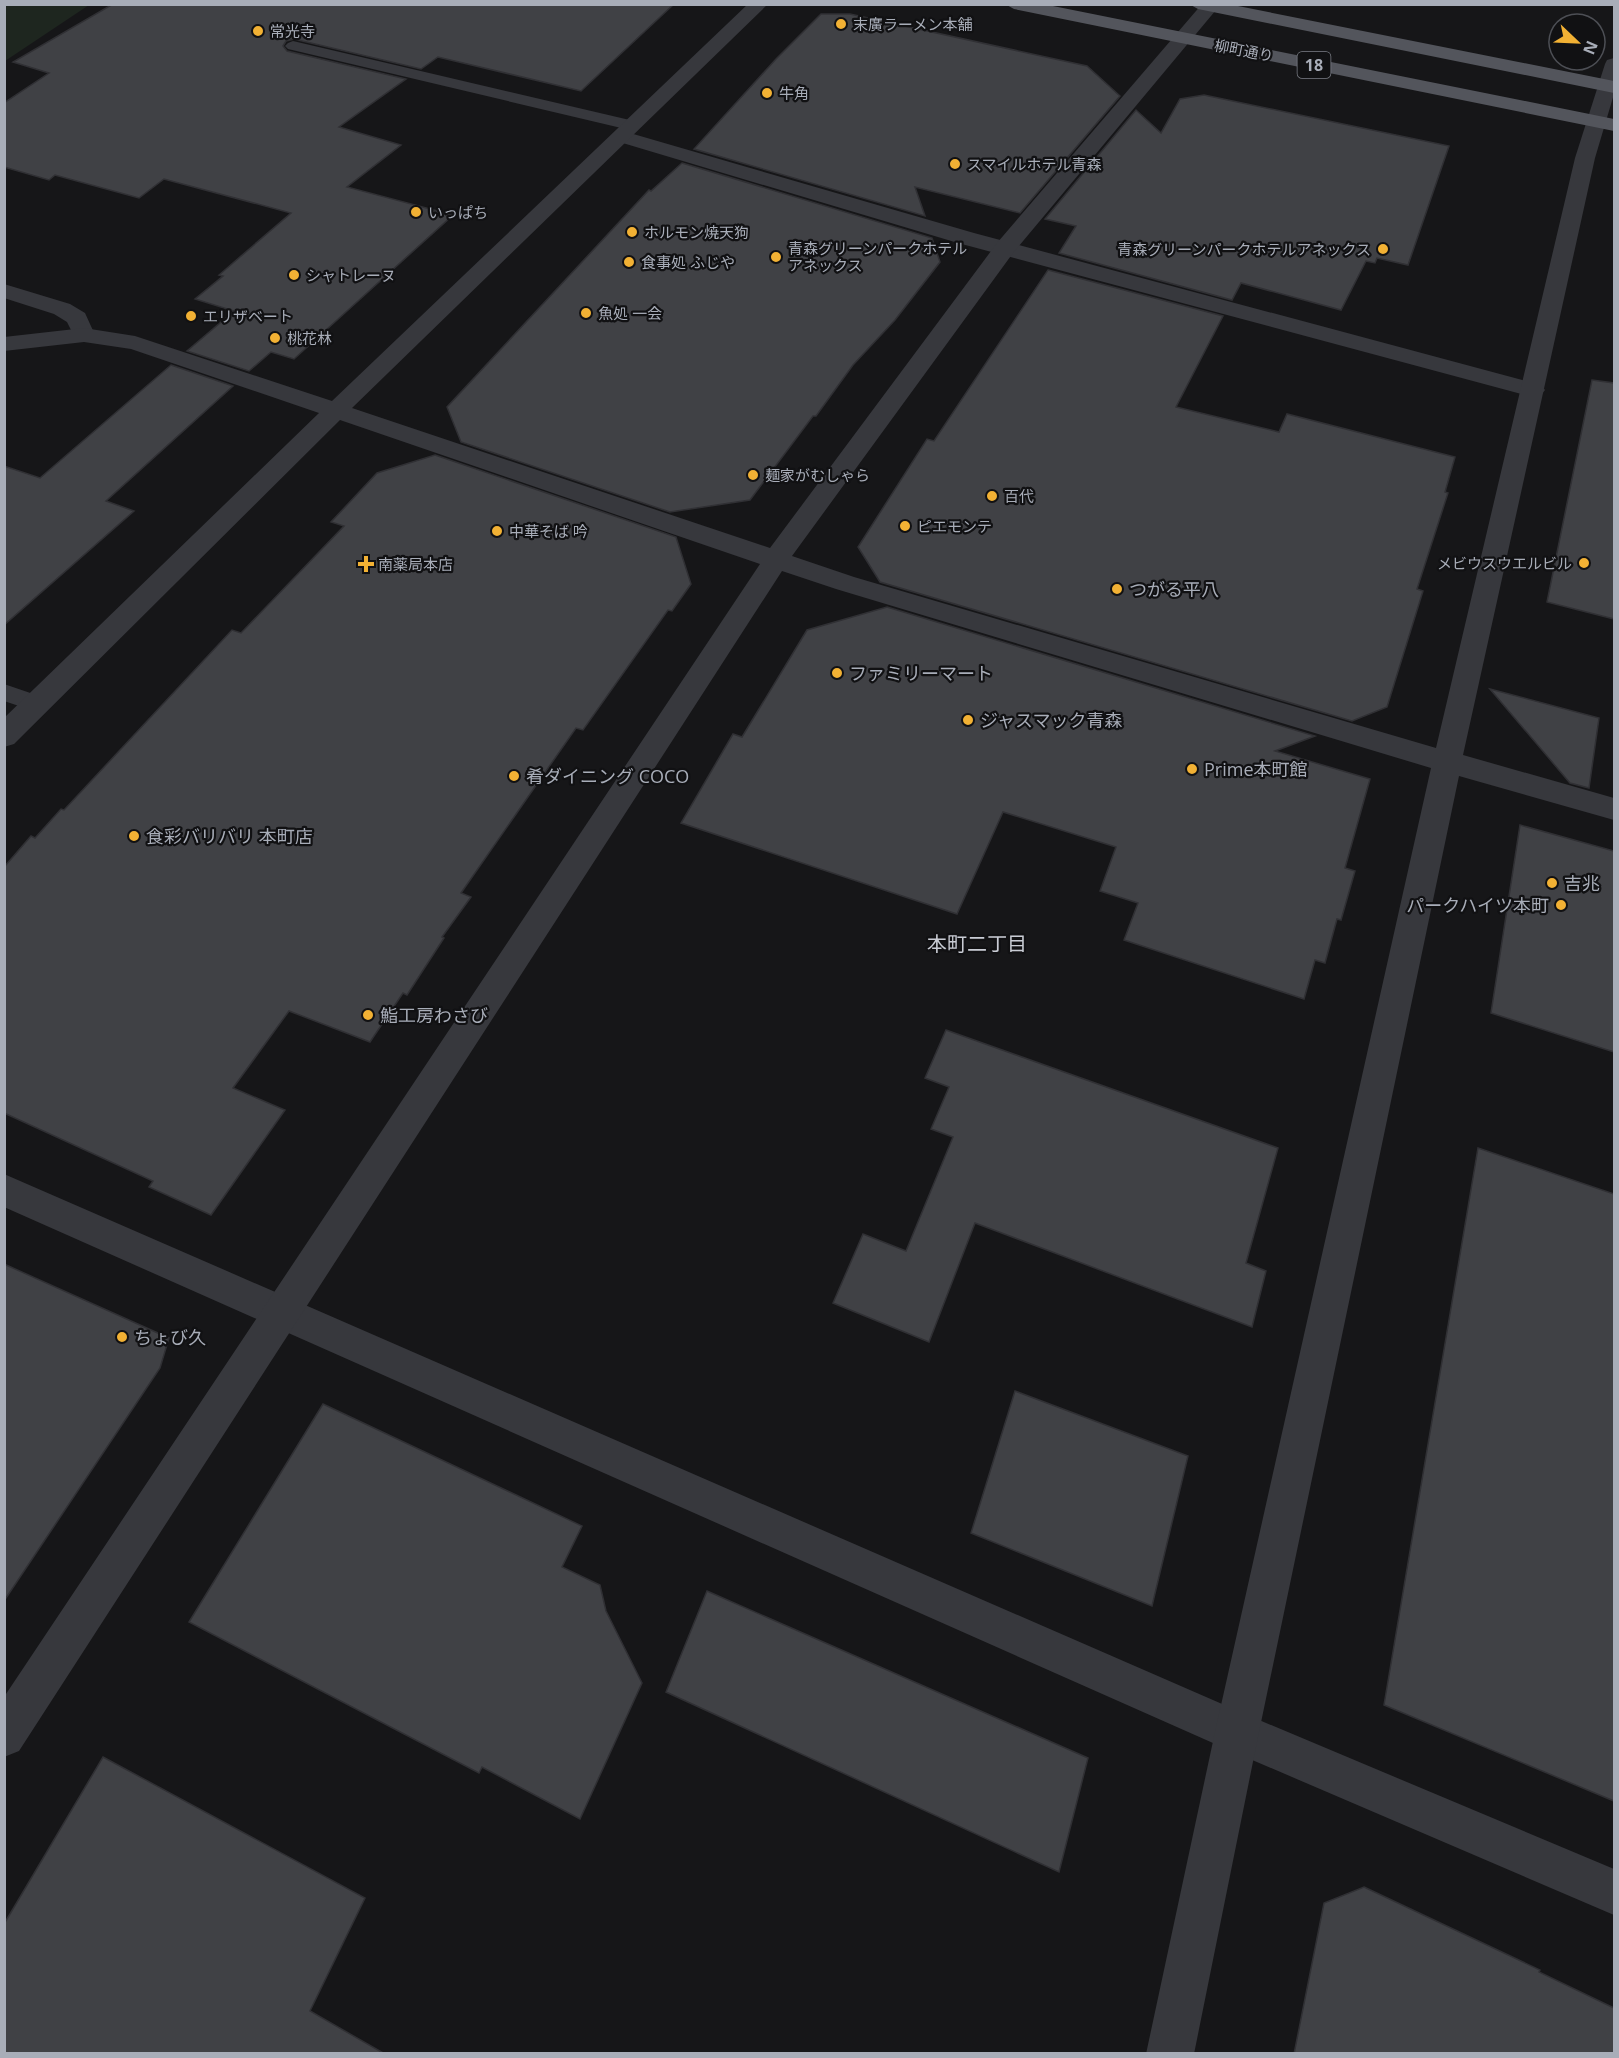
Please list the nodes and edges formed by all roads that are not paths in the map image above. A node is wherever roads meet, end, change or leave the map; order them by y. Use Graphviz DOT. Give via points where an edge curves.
graph roads {
  1 [pos="759,4"];
  2 [pos="1014,4"];
  3 [pos="1207,5"];
  4 [pos="1184,38"];
  5 [pos="293,46"];
  6 [pos="1612,79"];
  7 [pos="1605,123"];
  8 [pos="628,131"];
  9 [pos="1005,248"];
  10 [pos="4,291"];
  11 [pos="84,335"];
  12 [pos="4,344"];
  13 [pos="1533,390"];
  14 [pos="335,411"];
  15 [pos="776,559"];
  16 [pos="4,692"];
  17 [pos="37,704"];
  18 [pos="4,736"];
  19 [pos="1447,762"];
  20 [pos="1614,809"];
  21 [pos="4,1191"];
  22 [pos="281,1313"];
  23 [pos="1237,1732"];
  24 [pos="4,1736"];
  25 [pos="1614,1892"];
  26 [pos="1170,2054"];
  1 -- 8 [label="street"];
  2 -- 4 [label="main road, 柳町通り / 18"];
  3 -- 4 [label="street"];
  3 -- 6 [label="main road, 柳町通り / 18"];
  4 -- 7 [label="main road, 柳町通り / 18"];
  4 -- 9 [label="street"];
  5 -- 8 [label="lane"];
  6 -- 7 [label="street"];
  7 -- 13 [label="street" via="1585,158"];
  8 -- 9 [label="street"];
  8 -- 14 [label="street"];
  9 -- 13 [label="street"];
  9 -- 15 [label="street"];
  10 -- 11 [label="street" via="62,309 78,318"];
  11 -- 12 [label="street"];
  11 -- 14 [label="street" via="135,343"];
  13 -- 19 [label="street"];
  14 -- 15 [label="street"];
  14 -- 17 [label="street"];
  15 -- 19 [label="street"];
  15 -- 22 [label="street"];
  16 -- 17 [label="lane"];
  17 -- 18 [label="street"];
  19 -- 20 [label="street"];
  19 -- 23 [label="street"];
  21 -- 22 [label="street"];
  22 -- 23 [label="street"];
  22 -- 24 [label="street"];
  23 -- 25 [label="street"];
  23 -- 26 [label="street"];
}
